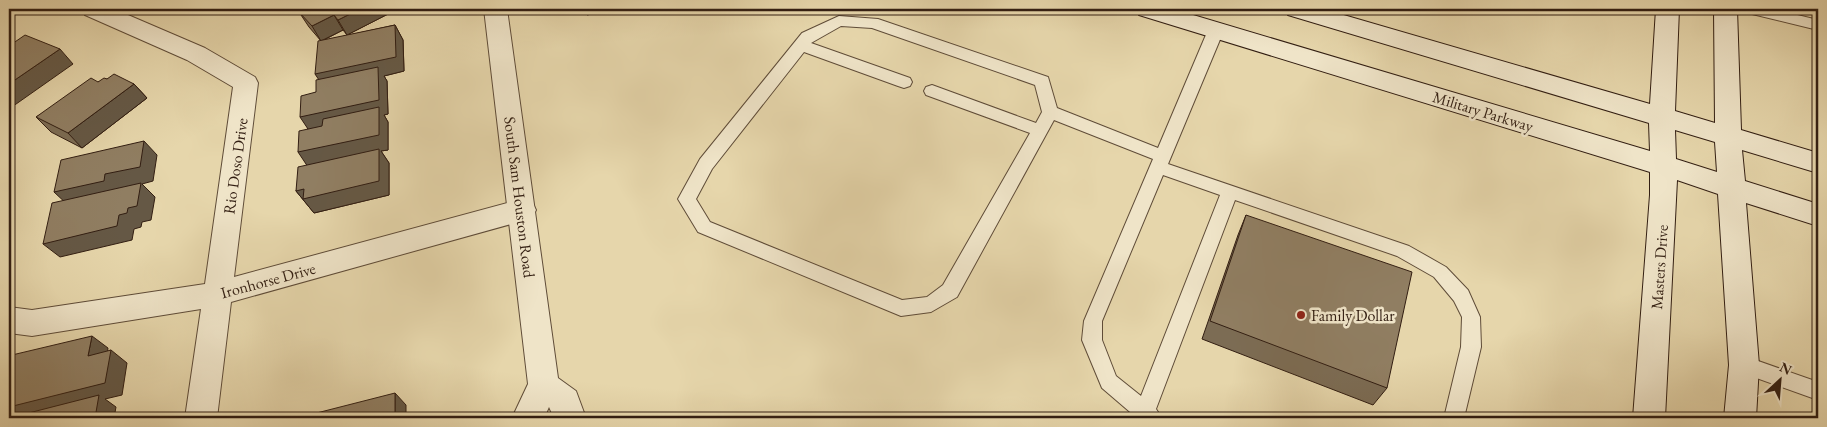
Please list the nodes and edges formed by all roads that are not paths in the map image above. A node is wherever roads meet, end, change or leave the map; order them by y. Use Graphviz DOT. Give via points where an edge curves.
graph roads {
  1 [pos="95,9"];
  2 [pos="495,9"];
  3 [pos="1147,9"];
  4 [pos="1668,9"];
  5 [pos="1726,9"];
  6 [pos="1753,9"];
  7 [pos="1309,10"];
  8 [pos="1818,25"];
  9 [pos="1216,30"];
  10 [pos="801,45"];
  11 [pos="904,82"];
  12 [pos="932,91"];
  13 [pos="1050,112"];
  14 [pos="1662,116"];
  15 [pos="1041,131"];
  16 [pos="1728,136"];
  17 [pos="1160,161"];
  18 [pos="1818,163"];
  19 [pos="1663,166"];
  20 [pos="1733,188"];
  21 [pos="1230,192"];
  22 [pos="522,210"];
  23 [pos="1818,215"];
  24 [pos="217,294"];
  25 [pos="9,320"];
  26 [pos="1744,365"];
  27 [pos="544,385"];
  28 [pos="1818,391"];
  29 [pos="1149,415"];
  30 [pos="201,418"];
  31 [pos="528,418"];
  32 [pos="570,418"];
  33 [pos="1454,418"];
  34 [pos="1649,418"];
  35 [pos="1740,418"];
  1 -- 24 [label="main road, Rio Doso Drive" via="196,54 246,83"];
  2 -- 22 [label="main road, South Sam Houston Road"];
  3 -- 9 [label="main road, Military Parkway"];
  4 -- 14 [label="main road, Masters Drive"];
  5 -- 16 [label="main road"];
  6 -- 8 [label="lane"];
  7 -- 14 [label="main road"];
  9 -- 17 [label="lane"];
  9 -- 19 [label="main road, Military Parkway"];
  10 -- 11 [label="lane"];
  10 -- 13 [label="lane" via="807,37 839,21 873,23 1042,81"];
  10 -- 15 [label="lane" via="706,164 687,199 704,226 901,308 931,304 950,291"];
  12 -- 15 [label="lane"];
  13 -- 15 [label="lane"];
  13 -- 17 [label="lane"];
  14 -- 16 [label="main road"];
  14 -- 19 [label="main road, Masters Drive"];
  16 -- 18 [label="main road"];
  16 -- 20 [label="main road"];
  17 -- 21 [label="lane"];
  17 -- 29 [label="lane" via="1102,296 1093,321 1092,340 1110,382"];
  19 -- 20 [label="main road, Military Parkway"];
  19 -- 34 [label="main road, Masters Drive" via="1664,195"];
  20 -- 23 [label="main road, Military Parkway"];
  20 -- 26 [label="main road"];
  21 -- 29 [label="lane"];
  21 -- 33 [label="lane" via="1403,251 1440,272 1462,296 1471,317 1471,348"];
  22 -- 24 [label="main road, Ironhorse Drive"];
  22 -- 27 [label="main road, South Sam Houston Road"];
  24 -- 25 [label="main road, Ironhorse Drive" via="32,323"];
  24 -- 30 [label="main road, Rio Doso Drive"];
  26 -- 28 [label="lane"];
  26 -- 35 [label="main road"];
  27 -- 31 [label="main road"];
  27 -- 32 [label="main road" via="565,401"];
}
